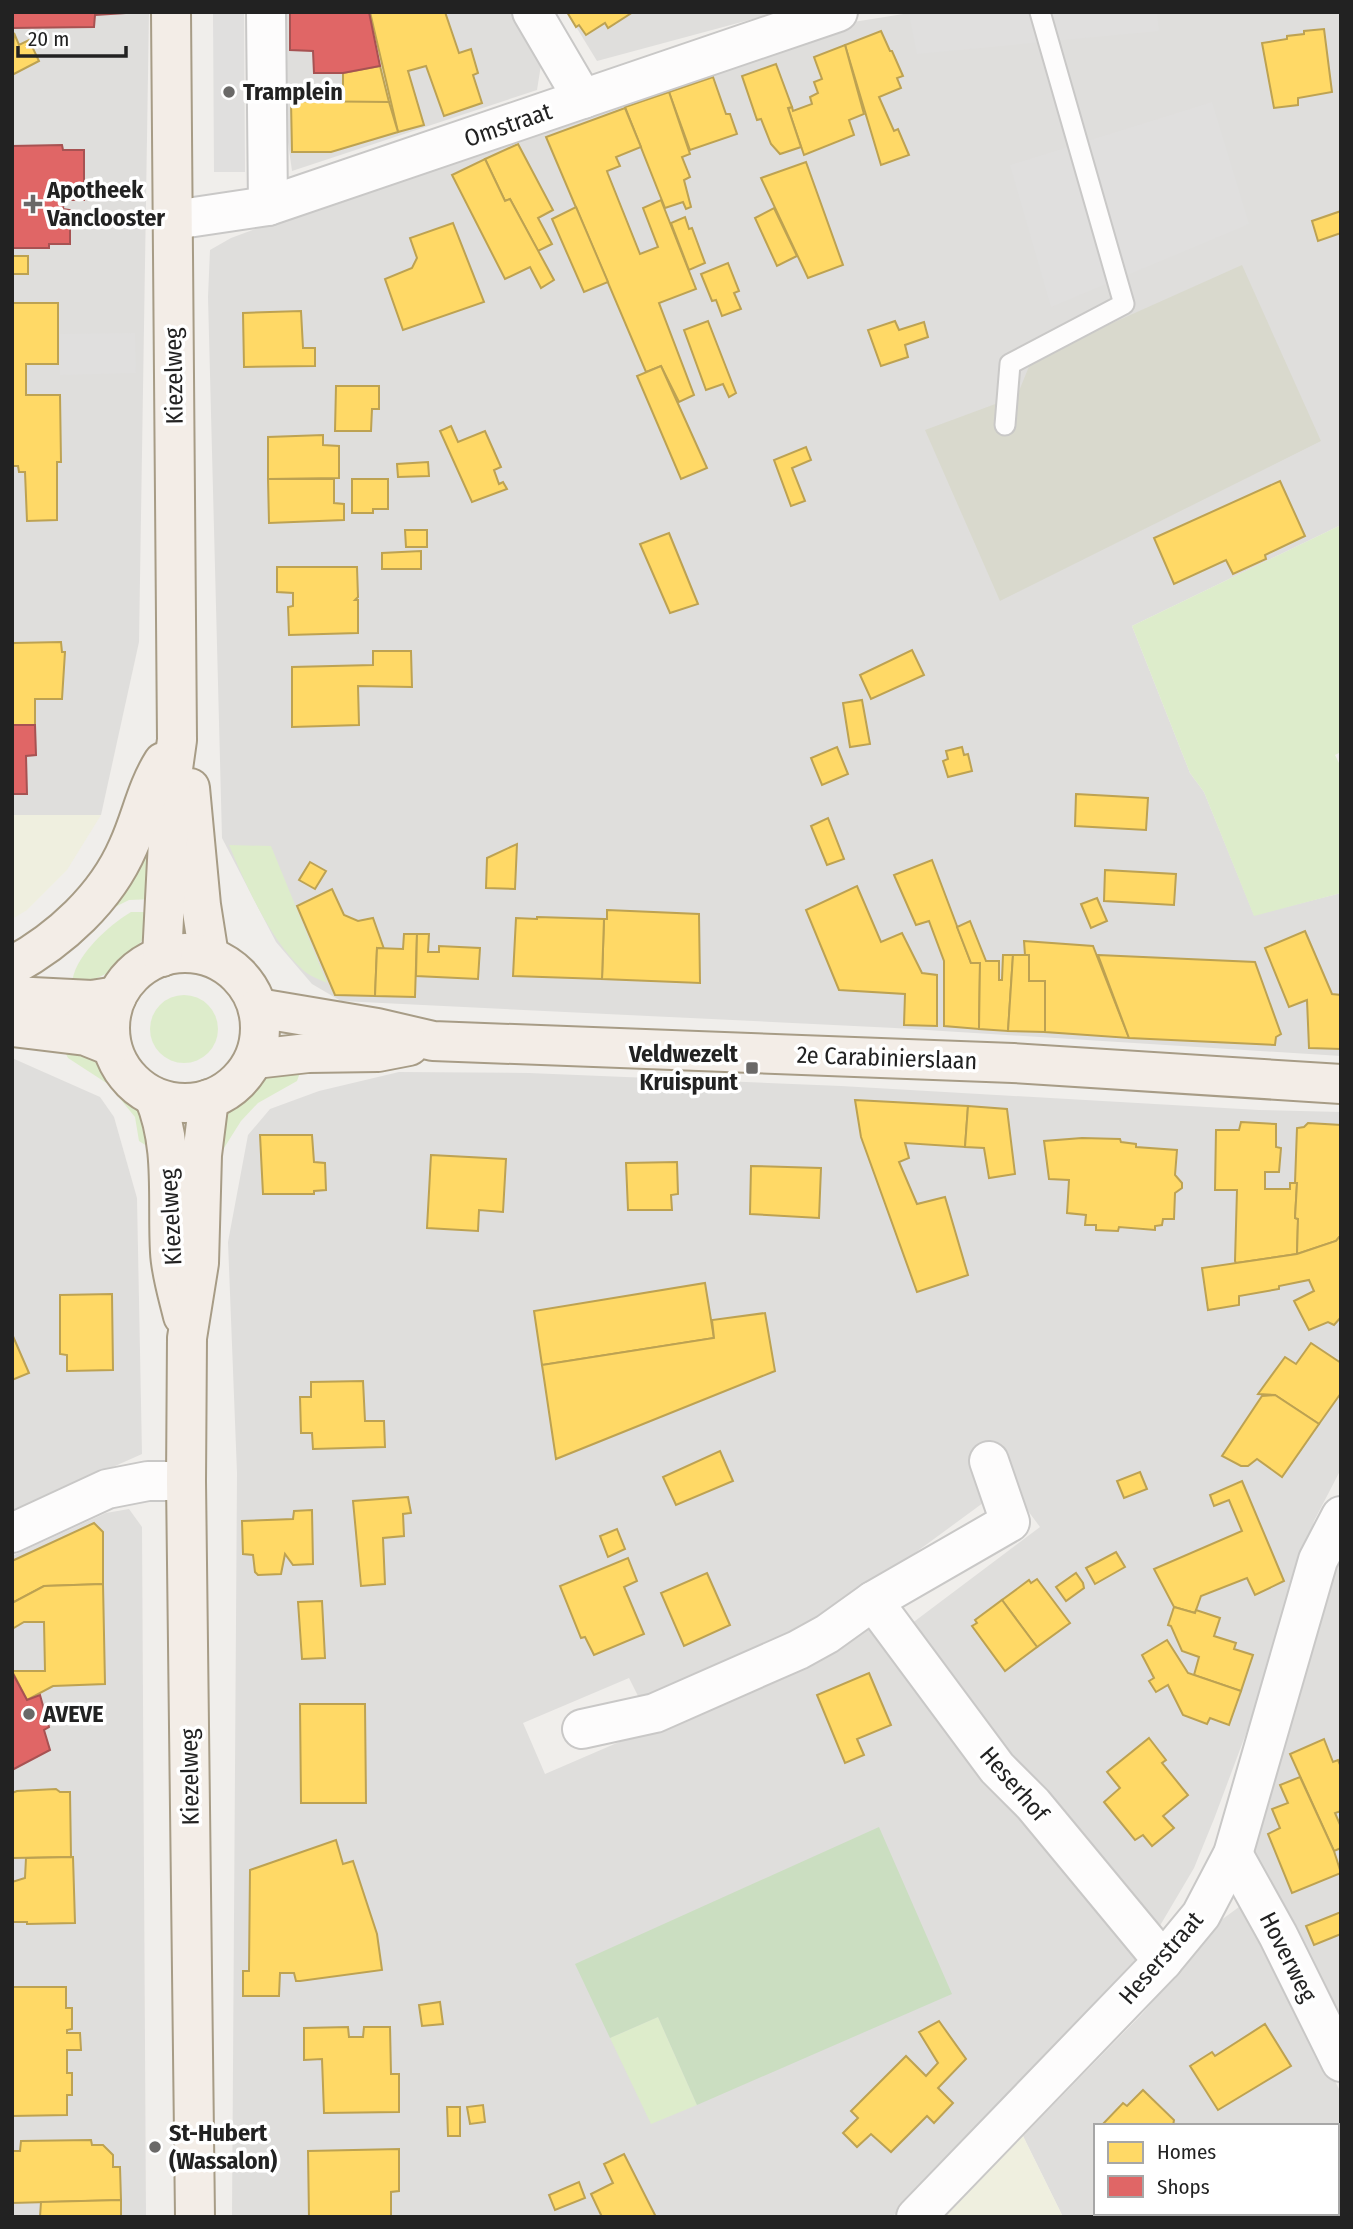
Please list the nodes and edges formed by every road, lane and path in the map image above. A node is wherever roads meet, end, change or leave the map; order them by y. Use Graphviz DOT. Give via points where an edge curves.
graph roads {
  1 [pos="171,12"];
  2 [pos="266,12"];
  3 [pos="532,12"];
  4 [pos="838,12"];
  5 [pos="1040,12"];
  6 [pos="583,99"];
  7 [pos="268,206"];
  8 [pos="174,220"];
  9 [pos="1005,425"];
  10 [pos="177,740"];
  11 [pos="209,956"];
  12 [pos="162,957"];
  13 [pos="12,966"];
  14 [pos="12,996"];
  15 [pos="117,996"];
  16 [pos="258,1008"];
  17 [pos="12,1027"];
  18 [pos="433,1041"];
  19 [pos="111,1046"];
  20 [pos="255,1059"];
  21 [pos="1341,1084"];
  22 [pos="154,1097"];
  23 [pos="209,1098"];
  24 [pos="187,1338"];
  25 [pos="989,1461"];
  26 [pos="186,1481"];
  27 [pos="1341,1516"];
  28 [pos="12,1533"];
  29 [pos="873,1601"];
  30 [pos="582,1729"];
  31 [pos="1233,1854"];
  32 [pos="1163,1961"];
  33 [pos="1341,2062"];
  34 [pos="195,2217"];
  35 [pos="916,2217"];
  1 -- 8 [label="main road, Kiezelweg"];
  2 -- 7 [label="street"];
  3 -- 6 [label="street"];
  4 -- 6 [label="street, Omstraat"];
  5 -- 9 [label="lane" via="1125,304 1010,364"];
  6 -- 7 [label="street, Omstraat"];
  7 -- 8 [label="street, Omstraat"];
  8 -- 10 [label="main road, Kiezelweg"];
  10 -- 11 [label="main road, Kiezelweg" via="189,780"];
  10 -- 12 [label="main road, Kiezelweg"];
  10 -- 13 [label="main road" via="153,778 128,848 109,883 61,933"];
  11 -- 12 [label="main road"];
  11 -- 16 [label="main road" via="242,978"];
  12 -- 15 [label="main road" via="134,974"];
  14 -- 15 [label="main road" via="92,1000"];
  15 -- 19 [label="main road"];
  16 -- 18 [label="main road, 2e Carabinierslaan"];
  16 -- 20 [label="main road" via="260,1034"];
  17 -- 19 [label="main road" via="86,1036"];
  18 -- 20 [label="main road, 2e Carabinierslaan" via="377,1052"];
  18 -- 21 [label="main road, 2e Carabinierslaan" via="1013,1063"];
  19 -- 22 [label="main road" via="131,1082"];
  20 -- 23 [label="main road" via="235,1087"];
  22 -- 23 [label="main road" via="184,1103"];
  22 -- 24 [label="main road, Kiezelweg" via="163,1118 170,1255"];
  23 -- 24 [label="main road, Kiezelweg" via="202,1155 199,1263"];
  24 -- 26 [label="main road, Kiezelweg"];
  25 -- 29 [label="street" via="1010,1522"];
  26 -- 28 [label="street" via="148,1481 107,1489"];
  26 -- 34 [label="main road, Kiezelweg"];
  27 -- 31 [label="street, Heserstraat" via="1318,1560"];
  29 -- 30 [label="street" via="798,1650 655,1713"];
  29 -- 32 [label="street, Heserhof" via="997,1768 1033,1804"];
  31 -- 32 [label="street, Heserstraat" via="1201,1915"];
  31 -- 33 [label="street, Hoverweg"];
  32 -- 35 [label="street, Heserstraat"];
}
